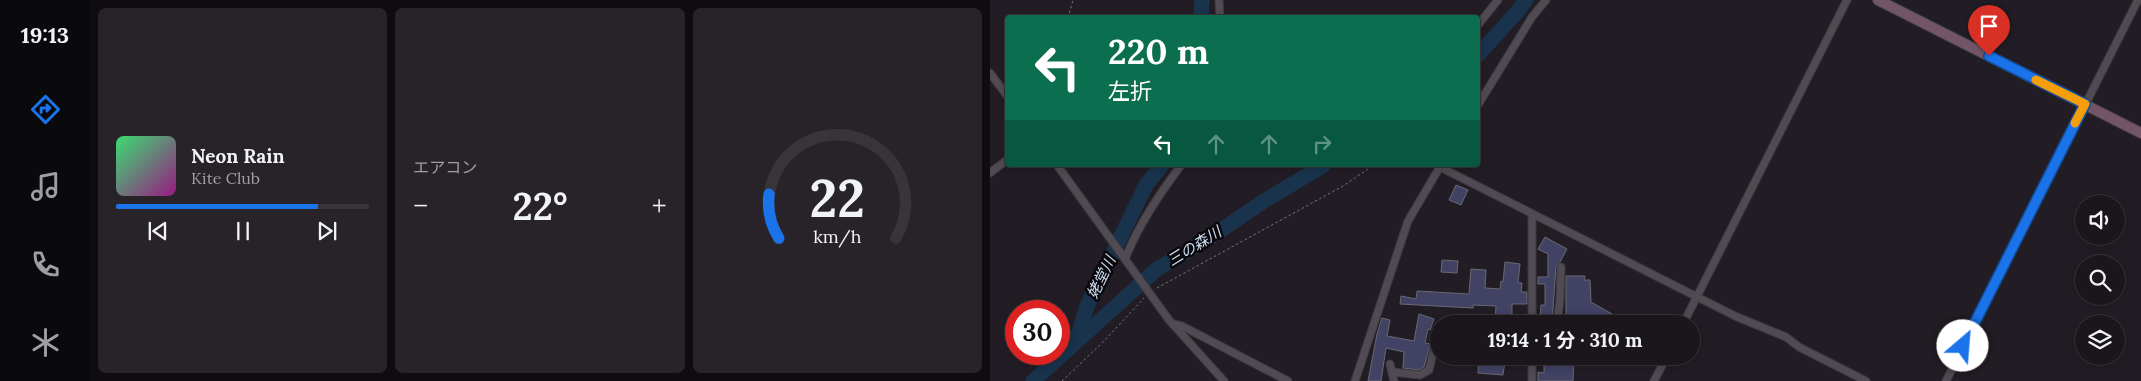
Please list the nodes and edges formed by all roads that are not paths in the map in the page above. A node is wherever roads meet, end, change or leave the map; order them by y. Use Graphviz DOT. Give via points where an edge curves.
graph roads {
  1 [pos="1220,0"];
  2 [pos="1498,0"];
  3 [pos="1546,0"];
  4 [pos="1847,0"];
  5 [pos="1878,0"];
  6 [pos="2138,0"];
  7 [pos="1220,15"];
  8 [pos="1480,22"];
  9 [pos="990,73"];
  10 [pos="1005,93"];
  11 [pos="1480,102"];
  12 [pos="2085,104"];
  13 [pos="2141,133"];
  14 [pos="1005,161"];
  15 [pos="1058,167"];
  16 [pos="1180,167"];
  17 [pos="1439,167"];
  18 [pos="1442,167"];
  19 [pos="990,173"];
  20 [pos="1532,214"];
  21 [pos="1124,257"];
  22 [pos="1561,267"];
  23 [pos="1697,296"];
  24 [pos="1532,315"];
  25 [pos="1558,315"];
  26 [pos="1688,315"];
  27 [pos="1173,324"];
  28 [pos="1390,364"];
  29 [pos="1430,365"];
  30 [pos="1532,365"];
  31 [pos="1662,365"];
  32 [pos="1392,372"];
  33 [pos="1224,381"];
  34 [pos="1288,381"];
  35 [pos="1354,381"];
  36 [pos="1394,381"];
  37 [pos="1532,381"];
  38 [pos="1654,381"];
  39 [pos="1866,381"];
  40 [pos="1946,381"];
  1 -- 7 [label="street"];
  2 -- 8 [label="street"];
  3 -- 11 [label="street"];
  4 -- 23 [label="street"];
  5 -- 12 [label="street"];
  6 -- 12 [label="street"];
  9 -- 10 [label="street"];
  12 -- 13 [label="street"];
  12 -- 40 [label="street"];
  14 -- 19 [label="street"];
  15 -- 21 [label="street"];
  16 -- 21 [label="street" via="1152,205"];
  17 -- 35 [label="street" via="1408,221"];
  18 -- 20 [label="street"];
  20 -- 23 [label="street"];
  20 -- 24 [label="street"];
  21 -- 27 [label="street"];
  22 -- 25 [label="street"];
  23 -- 26 [label="street"];
  23 -- 39 [label="street" via="1786,337"];
  27 -- 33 [label="street"];
  27 -- 34 [label="street"];
  28 -- 32 [label="street"];
  29 -- 32 [label="street" via="1429,370 1420,374"];
  30 -- 37 [label="street"];
  31 -- 38 [label="street"];
  32 -- 36 [label="street"];
}
